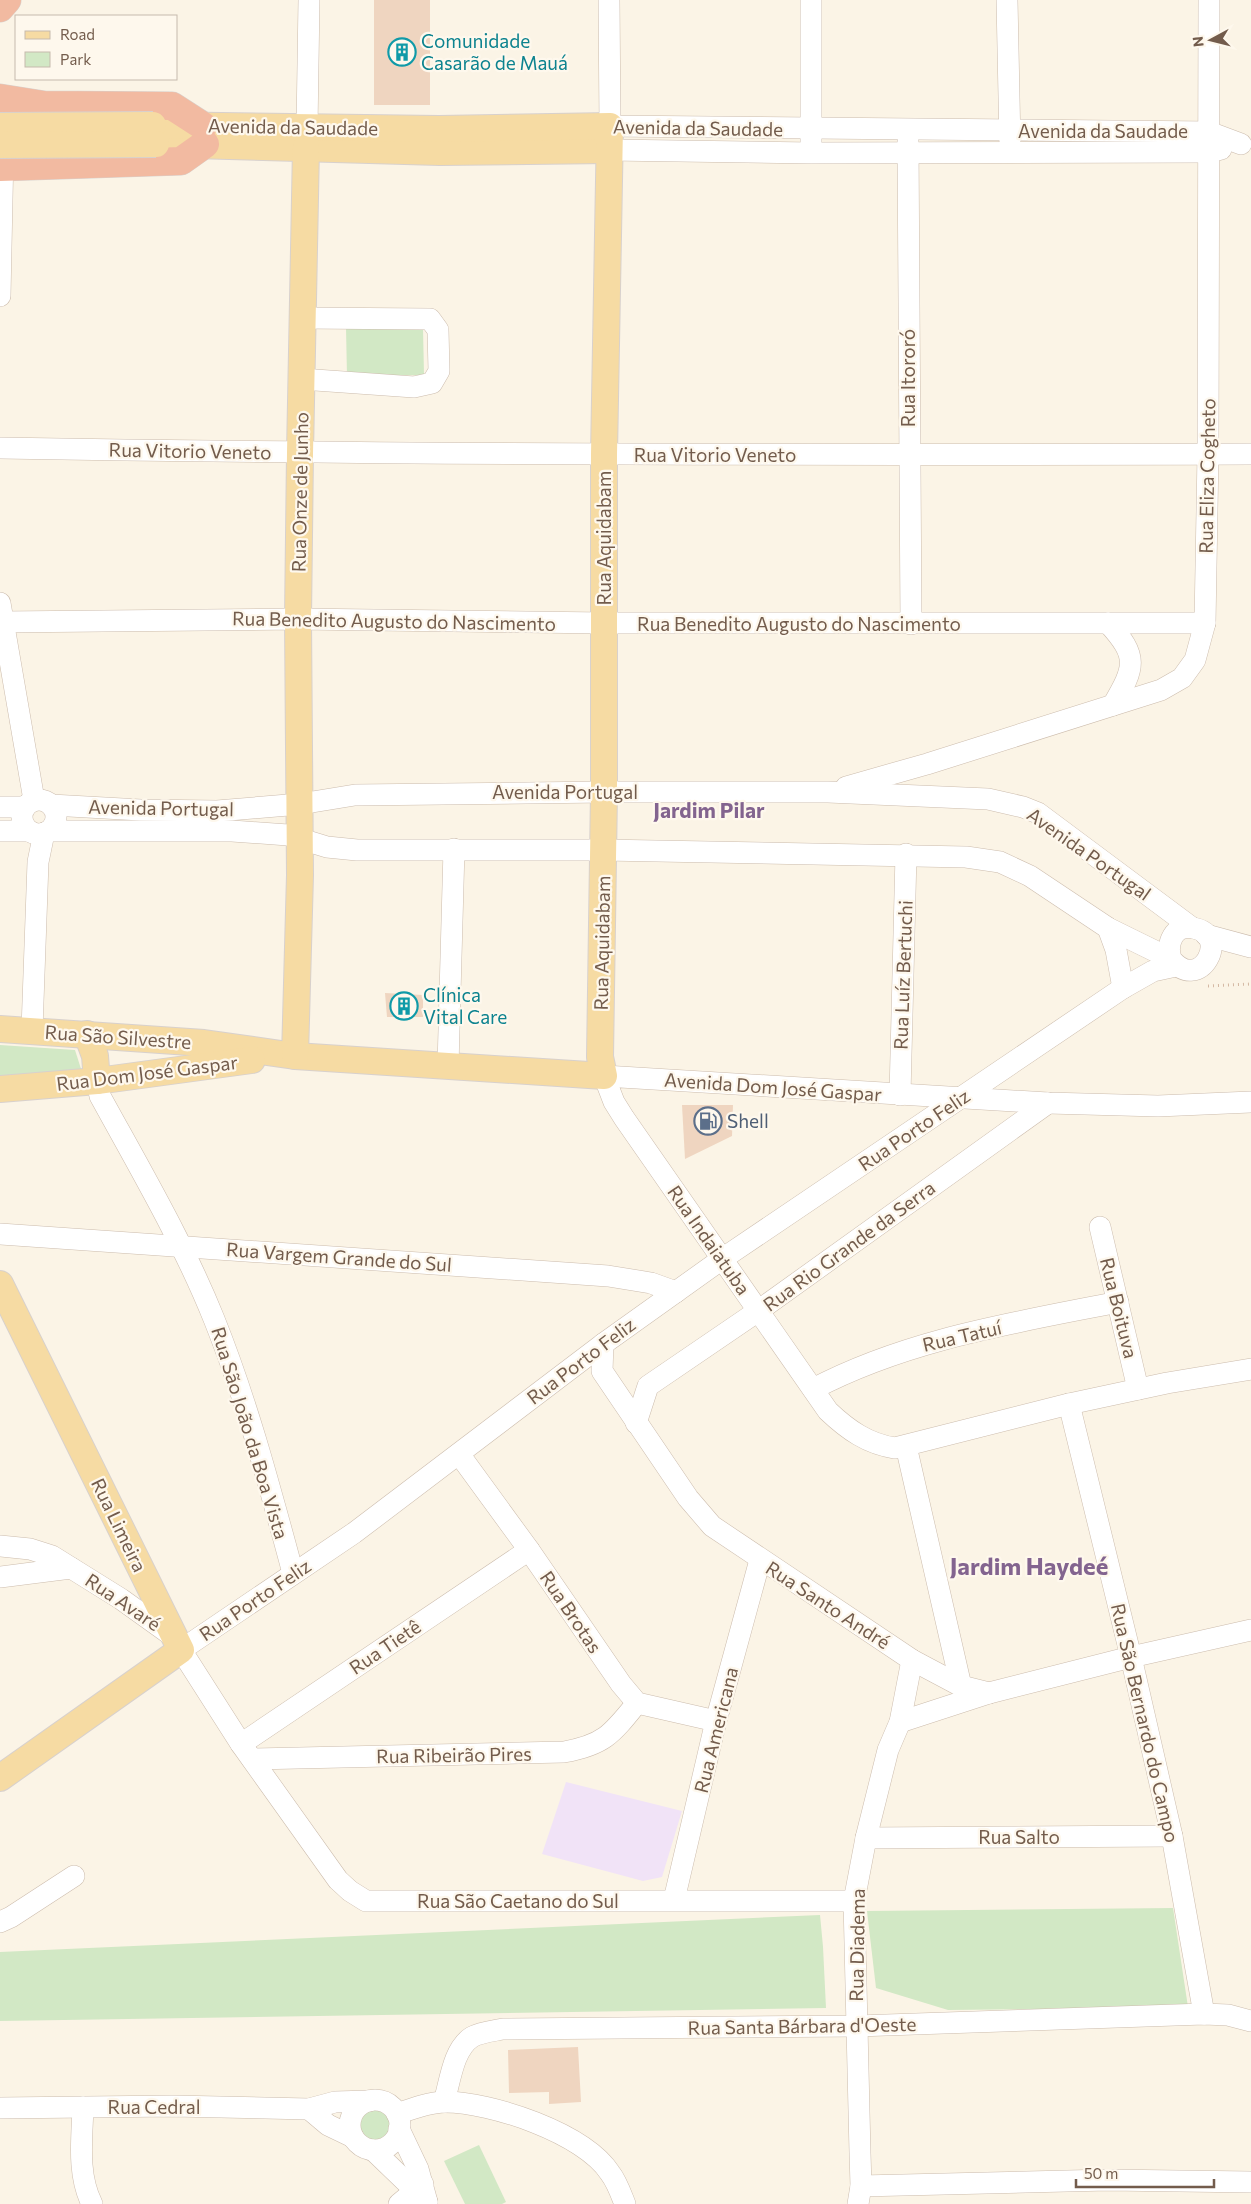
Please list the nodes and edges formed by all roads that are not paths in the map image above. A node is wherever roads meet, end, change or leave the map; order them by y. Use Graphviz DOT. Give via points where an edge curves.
graph roads {
  1 [pos="7,0"];
  2 [pos="309,0"];
  3 [pos="609,0"];
  4 [pos="811,0"];
  5 [pos="1007,0"];
  6 [pos="1209,0"];
  7 [pos="0,8"];
  8 [pos="0,98"];
  9 [pos="0,108"];
  10 [pos="0,126"];
  11 [pos="811,130"];
  12 [pos="908,131"];
  13 [pos="1010,131"];
  14 [pos="154,134"];
  15 [pos="204,135"];
  16 [pos="306,137"];
  17 [pos="609,138"];
  18 [pos="1209,142"];
  19 [pos="1246,143"];
  20 [pos="811,153"];
  21 [pos="908,154"];
  22 [pos="1010,154"];
  23 [pos="1,159"];
  24 [pos="0,296"];
  25 [pos="303,318"];
  26 [pos="301,379"];
  27 [pos="0,448"];
  28 [pos="300,453"];
  29 [pos="604,454"];
  30 [pos="1208,454"];
  31 [pos="1251,454"];
  32 [pos="909,456"];
  33 [pos="1,612"];
  34 [pos="298,619"];
  35 [pos="604,623"];
  36 [pos="1108,623"];
  37 [pos="1205,623"];
  38 [pos="911,624"];
  39 [pos="1113,705"];
  40 [pos="927,764"];
  41 [pos="604,792"];
  42 [pos="828,792"];
  43 [pos="916,796"];
  44 [pos="37,804"];
  45 [pos="300,804"];
  46 [pos="0,807"];
  47 [pos="0,831"];
  48 [pos="39,832"];
  49 [pos="300,838"];
  50 [pos="454,850"];
  51 [pos="603,850"];
  52 [pos="906,854"];
  53 [pos="1108,928"];
  54 [pos="1199,931"];
  55 [pos="1251,948"];
  56 [pos="1208,960"];
  57 [pos="1174,962"];
  58 [pos="1123,988"];
  59 [pos="0,1029"];
  60 [pos="32,1030"];
  61 [pos="87,1034"];
  62 [pos="295,1056"];
  63 [pos="448,1066"];
  64 [pos="604,1076"];
  65 [pos="97,1080"];
  66 [pos="0,1089"];
  67 [pos="900,1095"];
  68 [pos="959,1100"];
  69 [pos="1251,1102"];
  70 [pos="1048,1103"];
  71 [pos="1100,1228"];
  72 [pos="0,1234"];
  73 [pos="182,1247"];
  74 [pos="722,1259"];
  75 [pos="0,1284"];
  76 [pos="676,1292"];
  77 [pos="1118,1302"];
  78 [pos="758,1311"];
  79 [pos="602,1344"];
  80 [pos="1251,1369"];
  81 [pos="565,1371"];
  82 [pos="605,1376"];
  83 [pos="648,1386"];
  84 [pos="813,1389"];
  85 [pos="1138,1389"];
  86 [pos="1068,1404"];
  87 [pos="636,1423"];
  88 [pos="906,1446"];
  89 [pos="459,1454"];
  90 [pos="0,1546"];
  91 [pos="529,1550"];
  92 [pos="0,1551"];
  93 [pos="760,1560"];
  94 [pos="71,1568"];
  95 [pos="293,1573"];
  96 [pos="0,1577"];
  97 [pos="1251,1630"];
  98 [pos="178,1643"];
  99 [pos="1131,1657"];
  100 [pos="912,1660"];
  101 [pos="960,1686"];
  102 [pos="989,1693"];
  103 [pos="637,1703"];
  104 [pos="716,1722"];
  105 [pos="900,1722"];
  106 [pos="247,1751"];
  107 [pos="0,1778"];
  108 [pos="1172,1836"];
  109 [pos="866,1838"];
  110 [pos="74,1876"];
  111 [pos="674,1900"];
  112 [pos="854,1901"];
  113 [pos="0,1922"];
  114 [pos="1204,2014"];
  115 [pos="1251,2021"];
  116 [pos="857,2026"];
  117 [pos="368,2101"];
  118 [pos="444,2102"];
  119 [pos="83,2107"];
  120 [pos="0,2108"];
  121 [pos="309,2109"];
  122 [pos="398,2122"];
  123 [pos="353,2137"];
  124 [pos="373,2150"];
  125 [pos="1251,2182"];
  126 [pos="424,2195"];
  127 [pos="859,2195"];
  128 [pos="92,2204"];
  129 [pos="399,2204"];
  130 [pos="625,2204"];
  1 -- 7 [label="highway"];
  2 -- 16 [label="street, Rua Onze de Junho"];
  3 -- 17 [label="street, Rua Aquidabam"];
  4 -- 11 [label="street"];
  5 -- 13 [label="street"];
  6 -- 18 [label="street, Rua Eliza Cogheto"];
  8 -- 15 [label="highway" via="44,105 172,106"];
  9 -- 23 [label="street"];
  10 -- 14 [label="main road, bridge"];
  11 -- 12 [label="street, Avenida da Saudade"];
  11 -- 17 [label="street, Avenida da Saudade"];
  11 -- 20 [label="street"];
  12 -- 13 [label="street, Avenida da Saudade"];
  12 -- 21 [label="street, Rua Itororó"];
  13 -- 18 [label="street, Avenida da Saudade"];
  13 -- 22 [label="street"];
  14 -- 15 [label="main road, Avenida da Saudade"];
  14 -- 23 [label="main road, bridge"];
  15 -- 16 [label="main road, Avenida da Saudade"];
  15 -- 23 [label="highway" via="181,161"];
  16 -- 17 [label="main road, Avenida da Saudade" via="439,129"];
  16 -- 25 [label="main road, Rua Onze de Junho"];
  17 -- 20 [label="street, Avenida da Saudade"];
  17 -- 29 [label="main road, Rua Aquidabam"];
  18 -- 19 [label="street, Avenida da Saudade"];
  18 -- 22 [label="street, Avenida da Saudade"];
  18 -- 30 [label="street, Rua Eliza Cogheto"];
  20 -- 21 [label="street, Avenida da Saudade"];
  21 -- 22 [label="street, Avenida da Saudade"];
  21 -- 32 [label="street, Rua Itororó"];
  23 -- 24 [label="street"];
  25 -- 26 [label="main road, Rua Onze de Junho"];
  25 -- 26 [label="street" via="430,319 438,330 439,371 432,383 414,387"];
  26 -- 28 [label="main road, Rua Onze de Junho"];
  27 -- 28 [label="street, Rua Vitorio Veneto"];
  28 -- 29 [label="street, Rua Vitorio Veneto"];
  28 -- 34 [label="main road, Rua Onze de Junho"];
  29 -- 32 [label="street, Rua Vitorio Veneto"];
  29 -- 35 [label="main road, Rua Aquidabam"];
  30 -- 31 [label="street, Rua Vitorio Veneto"];
  30 -- 32 [label="street, Rua Vitorio Veneto"];
  30 -- 37 [label="street, Rua Eliza Cogheto"];
  32 -- 38 [label="street, Rua Itororó"];
  33 -- 34 [label="street, Rua Benedito Augusto do Nascimento"];
  33 -- 44 [label="street"];
  34 -- 35 [label="street, Rua Benedito Augusto do Nascimento"];
  34 -- 45 [label="main road, Rua Onze de Junho"];
  35 -- 38 [label="street, Rua Benedito Augusto do Nascimento"];
  35 -- 41 [label="main road, Rua Aquidabam"];
  36 -- 37 [label="street, Rua Benedito Augusto do Nascimento"];
  36 -- 38 [label="street, Rua Benedito Augusto do Nascimento"];
  36 -- 39 [label="street" via="1125,642 1131,666 1127,681"];
  37 -- 39 [label="street, Rua Eliza Cogheto" via="1195,660 1182,678 1161,690"];
  39 -- 40 [label="street, Rua Eliza Cogheto"];
  40 -- 42 [label="street, Rua Eliza Cogheto"];
  40 -- 43 [label="street" via="917,785"];
  41 -- 42 [label="street, Avenida Portugal"];
  41 -- 45 [label="street, Avenida Portugal" via="355,795"];
  41 -- 51 [label="main road, Rua Aquidabam"];
  42 -- 43 [label="street, Avenida Portugal"];
  43 -- 54 [label="street, Avenida Portugal" via="988,799 1038,813"];
  44 -- 45 [label="street, Avenida Portugal" via="216,811"];
  44 -- 46 [label="street, Avenida Portugal"];
  44 -- 48 [label="street" via="22,817 23,822"];
  44 -- 48 [label="street" via="54,809 56,821"];
  45 -- 49 [label="main road, Rua Onze de Junho"];
  47 -- 48 [label="street, Avenida Portugal"];
  48 -- 49 [label="street, Avenida Portugal" via="232,831"];
  48 -- 60 [label="street"];
  49 -- 50 [label="street, Avenida Portugal" via="340,849"];
  49 -- 62 [label="main road, Rua Onze de Junho"];
  50 -- 51 [label="street, Avenida Portugal"];
  50 -- 63 [label="street"];
  51 -- 52 [label="street, Avenida Portugal"];
  51 -- 64 [label="main road, Rua Aquidabam" via="600,1057"];
  52 -- 53 [label="street, Avenida Portugal" via="1000,862 1030,876"];
  52 -- 67 [label="street, Rua Luíz Bertuchi"];
  53 -- 57 [label="street, Avenida Portugal"];
  53 -- 58 [label="street"];
  54 -- 55 [label="street, Avenida Portugal"];
  54 -- 56 [label="street" via="1210,943"];
  54 -- 57 [label="street" via="1182,928 1174,933 1168,950"];
  55 -- 56 [label="street, Avenida Portugal"];
  56 -- 57 [label="street" via="1194,970 1184,969"];
  57 -- 58 [label="street, Rua Porto Feliz"];
  58 -- 68 [label="street, Rua Porto Feliz"];
  59 -- 60 [label="main road, Rua São Silvestre"];
  60 -- 61 [label="main road, Rua São Silvestre"];
  61 -- 62 [label="main road, Rua São Silvestre" via="204,1043"];
  61 -- 65 [label="main road" via="95,1056"];
  62 -- 63 [label="main road, Avenida Dom José Gaspar"];
  62 -- 65 [label="main road, Rua Dom José Gaspar"];
  63 -- 64 [label="main road, Avenida Dom José Gaspar"];
  64 -- 67 [label="street, Avenida Dom José Gaspar"];
  64 -- 74 [label="street, Rua Indaiatuba" via="614,1102"];
  65 -- 66 [label="main road, Rua Dom José Gaspar"];
  65 -- 73 [label="street, Rua São João da Boa Vista" via="100,1096"];
  67 -- 68 [label="street, Avenida Dom José Gaspar"];
  68 -- 70 [label="street, Avenida Dom José Gaspar"];
  68 -- 74 [label="street, Rua Porto Feliz"];
  69 -- 70 [label="street, Avenida Dom José Gaspar" via="1158,1106"];
  70 -- 78 [label="street, Rua Rio Grande da Serra"];
  71 -- 77 [label="street, Rua Boituva"];
  72 -- 73 [label="street, Rua Vargem Grande do Sul"];
  73 -- 76 [label="street, Rua Vargem Grande do Sul" via="608,1276 652,1283"];
  73 -- 95 [label="street, Rua São João da Boa Vista" via="235,1376"];
  74 -- 76 [label="street, Rua Porto Feliz"];
  74 -- 78 [label="street, Rua Indaiatuba"];
  75 -- 98 [label="main road, Rua Limeira"];
  76 -- 79 [label="street, Rua Porto Feliz"];
  77 -- 84 [label="street, Rua Tatuí" via="960,1334 865,1364"];
  77 -- 85 [label="street, Rua Boituva"];
  78 -- 83 [label="street, Rua Rio Grande da Serra"];
  78 -- 84 [label="street, Rua Indaiatuba"];
  79 -- 81 [label="street, Rua Porto Feliz"];
  79 -- 82 [label="street"];
  80 -- 85 [label="street, Rua Indaiatuba"];
  81 -- 82 [label="street"];
  81 -- 89 [label="street, Rua Porto Feliz"];
  82 -- 83 [label="street"];
  82 -- 87 [label="street, Rua Santo André"];
  83 -- 87 [label="street"];
  84 -- 88 [label="street, Rua Indaiatuba" via="828,1411 862,1438 880,1446"];
  85 -- 86 [label="street, Rua Indaiatuba"];
  86 -- 88 [label="street, Rua Indaiatuba"];
  86 -- 99 [label="street, Rua São Bernardo do Campo"];
  87 -- 93 [label="street, Rua Santo André" via="699,1513"];
  88 -- 101 [label="street"];
  89 -- 91 [label="street, Rua Brotas"];
  89 -- 95 [label="street, Rua Porto Feliz"];
  90 -- 94 [label="street, Rua Avaré" via="39,1551"];
  91 -- 103 [label="street, Rua Brotas"];
  91 -- 106 [label="street, Rua Tietê"];
  92 -- 96 [label="street" via="5,1564"];
  93 -- 100 [label="street, Rua Santo André"];
  93 -- 104 [label="street, Rua Americana"];
  94 -- 96 [label="street, Rua Avaré"];
  94 -- 98 [label="street, Rua Avaré" via="121,1599"];
  95 -- 98 [label="street, Rua Porto Feliz"];
  97 -- 99 [label="street, Rua Santo André"];
  98 -- 106 [label="street, Rua Limeira"];
  98 -- 107 [label="main road, Rua Porto Feliz"];
  99 -- 102 [label="street, Rua Santo André"];
  99 -- 108 [label="street, Rua São Bernardo do Campo"];
  100 -- 101 [label="street, Rua Santo André"];
  100 -- 105 [label="street, Rua Diadema"];
  101 -- 102 [label="street, Rua Santo André"];
  102 -- 105 [label="street"];
  103 -- 104 [label="street"];
  103 -- 106 [label="street, Rua Ribeirão Pires" via="604,1739 586,1748 564,1752"];
  104 -- 111 [label="street, Rua Americana"];
  105 -- 109 [label="street, Rua Diadema" via="888,1750"];
  106 -- 111 [label="street, Rua São Caetano do Sul" via="338,1880 366,1901"];
  108 -- 109 [label="street, Rua Salto"];
  108 -- 114 [label="street, Rua São Bernardo do Campo"];
  109 -- 112 [label="street, Rua Diadema"];
  110 -- 113 [label="street"];
  111 -- 112 [label="street, Rua São Caetano do Sul"];
  112 -- 116 [label="street, Rua Diadema"];
  114 -- 115 [label="street, Rua Santa Bárbara d'Oeste" via="1228,2015"];
  114 -- 116 [label="street, Rua Santa Bárbara d'Oeste"];
  116 -- 118 [label="street, Rua Santa Bárbara d'Oeste" via="503,2029 484,2032 471,2038 461,2049"];
  116 -- 127 [label="street, Rua Diadema"];
  117 -- 121 [label="street, Rua Cedral" via="335,2102"];
  117 -- 122 [label="street" via="386,2103"];
  117 -- 123 [label="street" via="352,2116 350,2129"];
  118 -- 122 [label="street"];
  118 -- 130 [label="street" via="488,2107 534,2122 586,2148 610,2172"];
  119 -- 120 [label="street, Rua Cedral"];
  119 -- 121 [label="street, Rua Cedral"];
  119 -- 128 [label="street" via="81,2159 85,2186"];
  121 -- 123 [label="street" via="328,2125"];
  122 -- 124 [label="street" via="394,2140 388,2146"];
  122 -- 126 [label="street"];
  123 -- 124 [label="street" via="362,2147"];
  124 -- 126 [label="street"];
  125 -- 127 [label="street" via="1108,2180"];
  126 -- 129 [label="street"];
}
